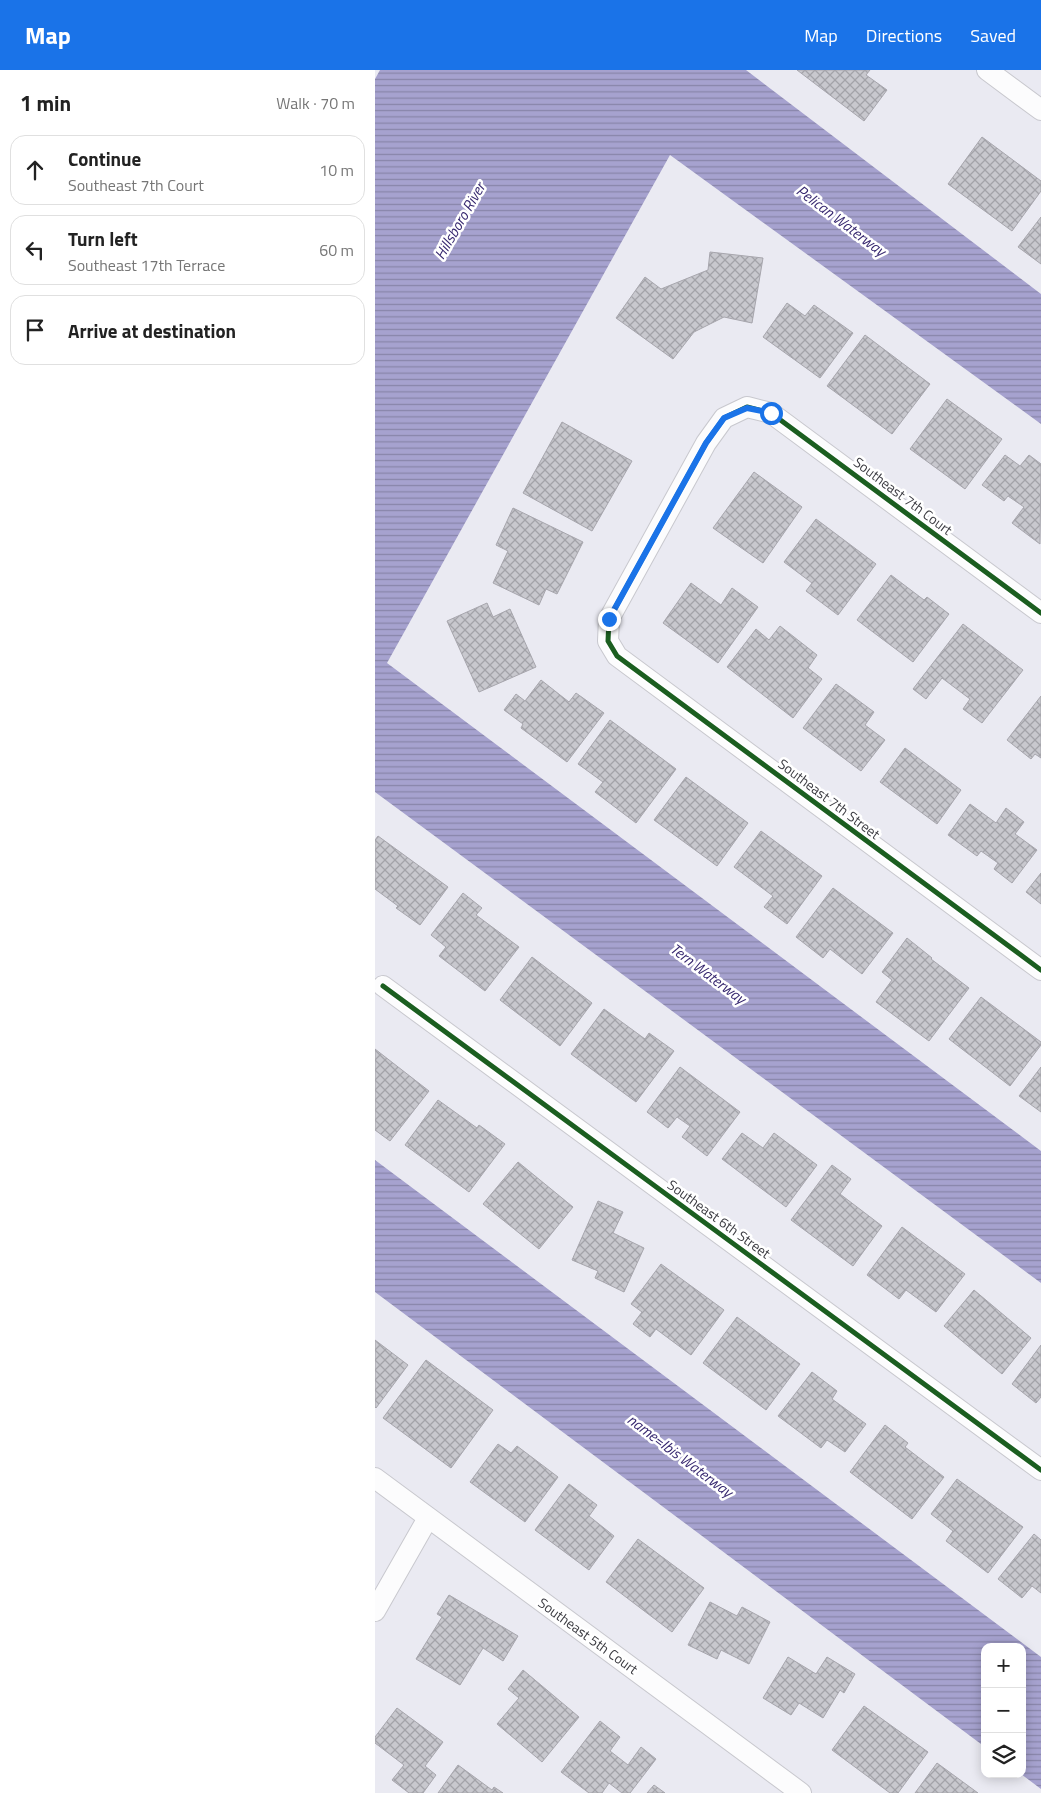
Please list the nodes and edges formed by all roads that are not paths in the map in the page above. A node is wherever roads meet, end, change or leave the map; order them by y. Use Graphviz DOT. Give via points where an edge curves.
graph roads {
  1 [pos="987,70"];
  2 [pos="1041,110"];
  3 [pos="1041,613"];
  4 [pos="608,640"];
  5 [pos="1041,970"];
  6 [pos="383,986"];
  7 [pos="1041,1470"];
  8 [pos="375,1478"];
  9 [pos="428,1518"];
  10 [pos="375,1611"];
  11 [pos="801,1793"];
  1 -- 2 [label="street"];
  3 -- 4 [label="street, Southeast 7th Court" via="771,413 747,408 724,418 706,443 609,619"];
  4 -- 5 [label="street, Southeast 7th Street" via="617,656"];
  6 -- 7 [label="street, Southeast 6th Street"];
  8 -- 9 [label="street, Southeast 5th Court"];
  9 -- 10 [label="street"];
  9 -- 11 [label="street, Southeast 5th Court"];
}
